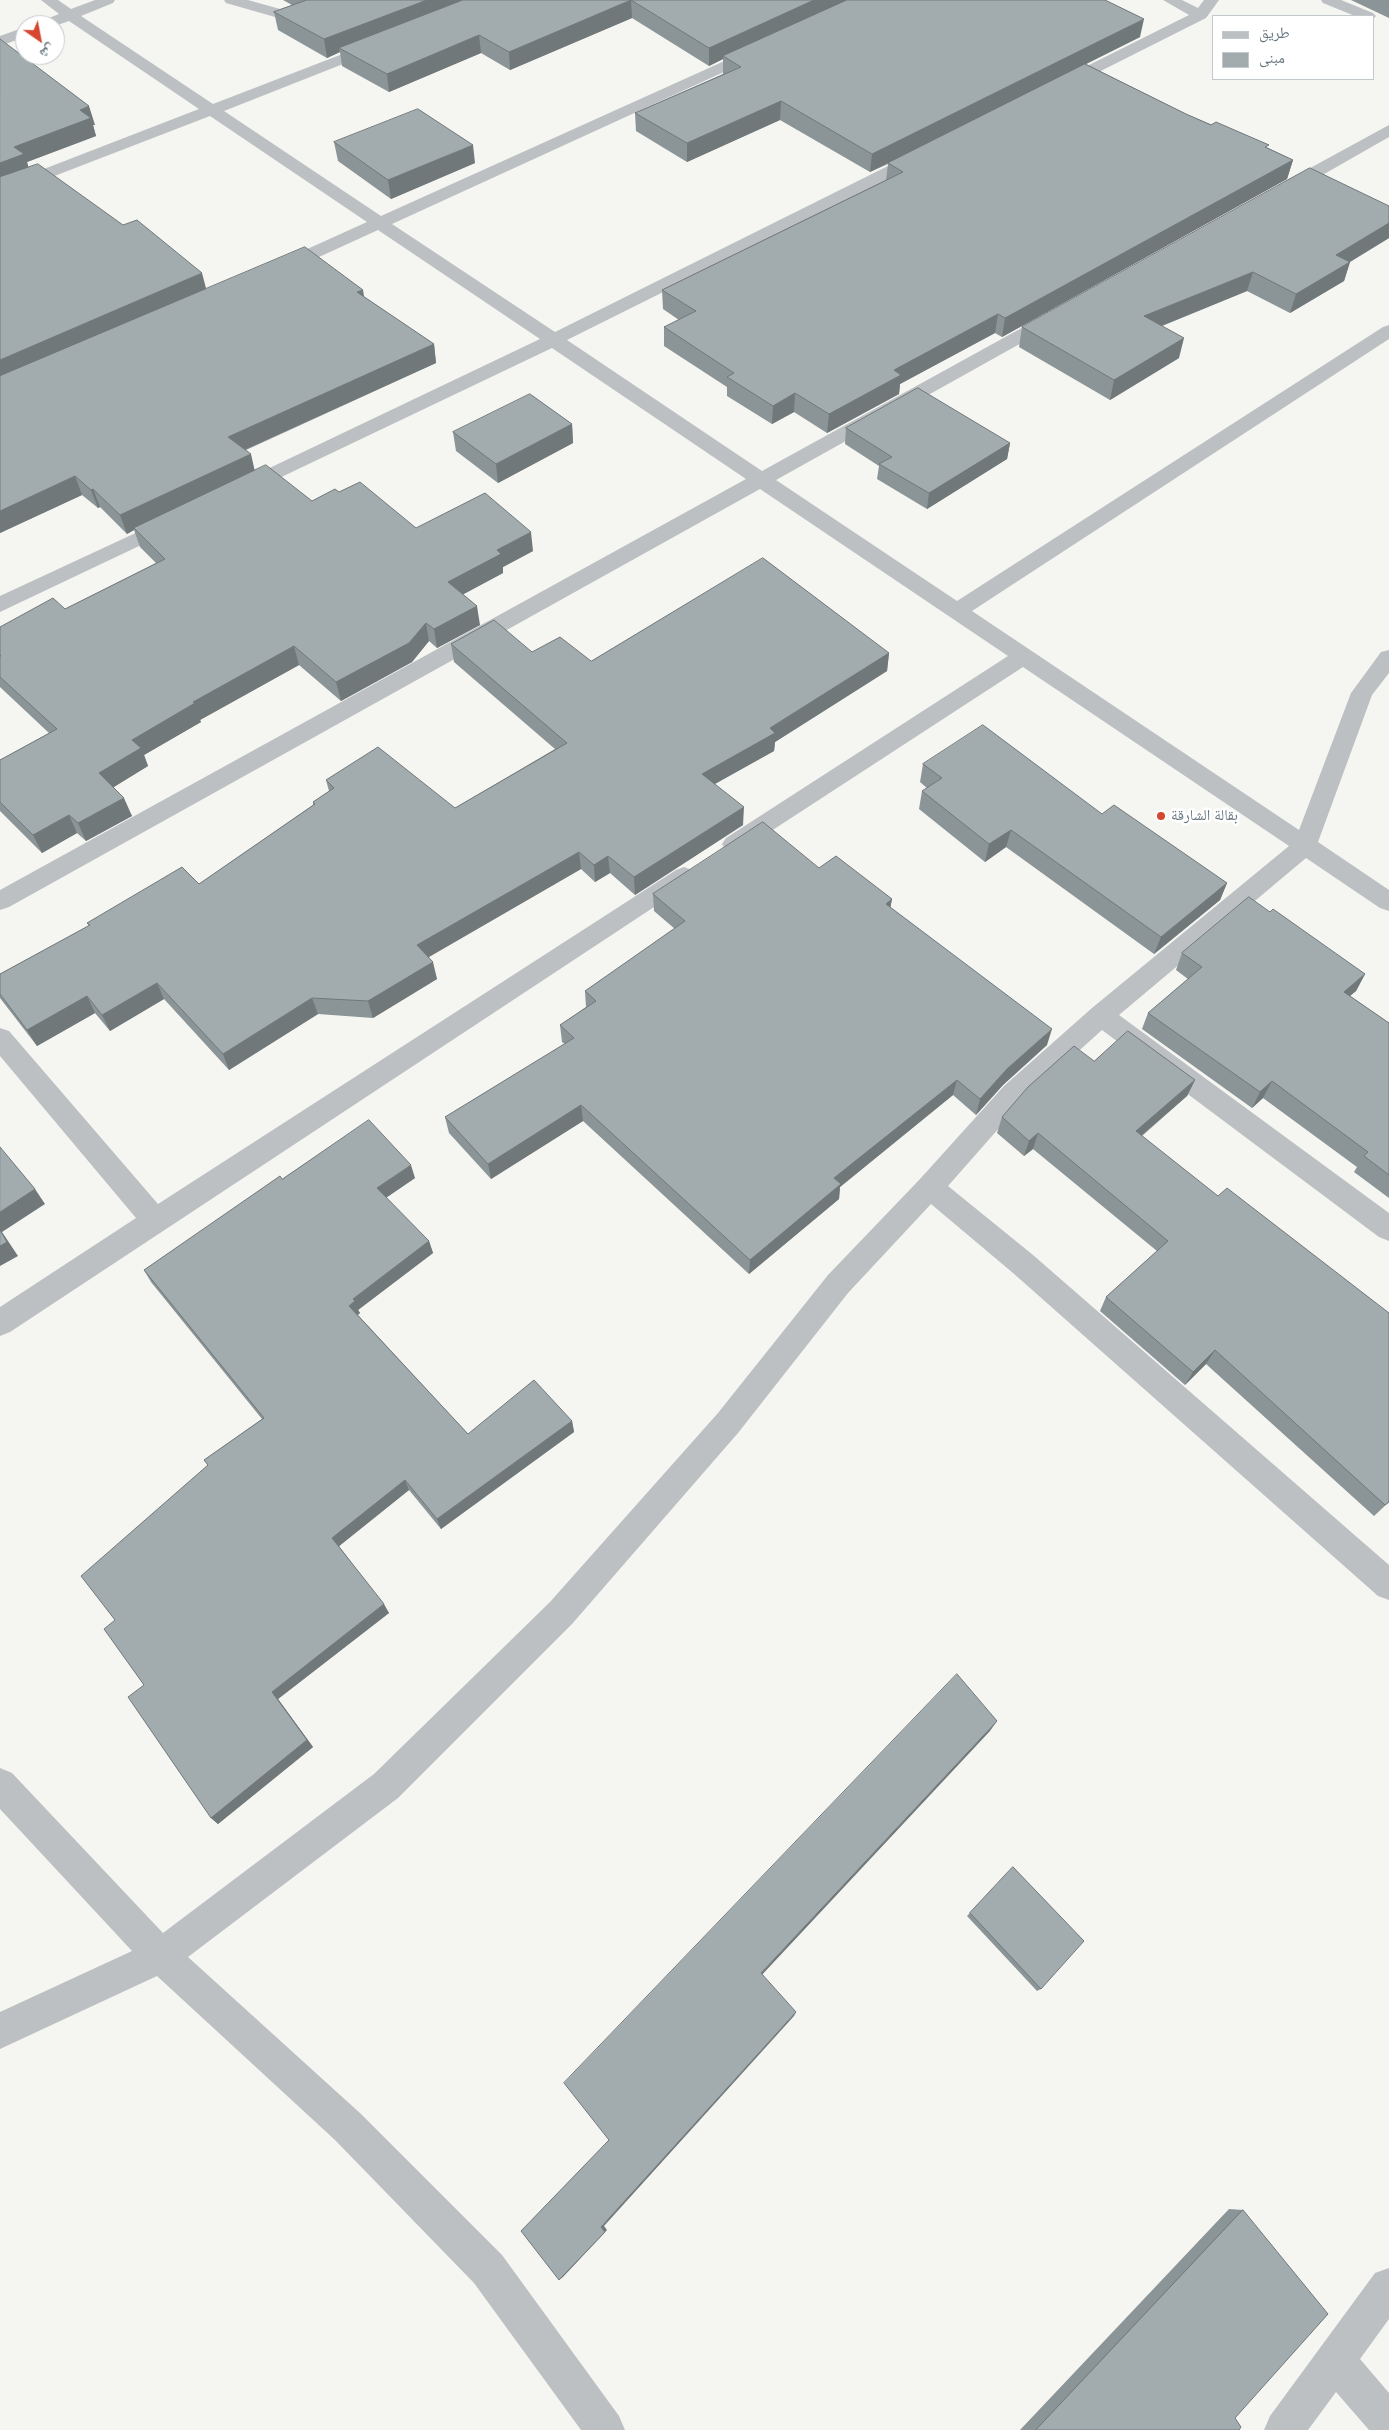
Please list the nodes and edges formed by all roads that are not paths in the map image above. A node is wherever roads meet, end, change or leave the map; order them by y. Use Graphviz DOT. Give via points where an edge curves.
graph roads {
  1 [pos="48,0"];
  2 [pos="108,0"];
  3 [pos="231,0"];
  4 [pos="1170,0"];
  5 [pos="1212,0"];
  6 [pos="1328,0"];
  7 [pos="275,12"];
  8 [pos="1201,15"];
  9 [pos="1364,15"];
  10 [pos="71,16"];
  11 [pos="65,18"];
  12 [pos="15,35"];
  13 [pos="0,40"];
  14 [pos="387,42"];
  15 [pos="771,46"];
  16 [pos="1043,95"];
  17 [pos="211,110"];
  18 [pos="1389,130"];
  19 [pos="938,148"];
  20 [pos="0,192"];
  21 [pos="1267,199"];
  22 [pos="380,224"];
  23 [pos="263,276"];
  24 [pos="1066,311"];
  25 [pos="1389,331"];
  26 [pos="553,340"];
  27 [pos="761,481"];
  28 [pos="223,498"];
  29 [pos="187,515"];
  30 [pos="0,605"];
  31 [pos="955,612"];
  32 [pos="1023,657"];
  33 [pos="1389,657"];
  34 [pos="1305,846"];
  35 [pos="0,901"];
  36 [pos="1389,902"];
  37 [pos="1101,1016"];
  38 [pos="0,1038"];
  39 [pos="930,1187"];
  40 [pos="155,1220"];
  41 [pos="1389,1230"];
  42 [pos="0,1323"];
  43 [pos="1389,1585"];
  44 [pos="0,1785"];
  45 [pos="161,1956"];
  46 [pos="0,2031"];
  47 [pos="1389,2287"];
  48 [pos="1335,2361"];
  49 [pos="1389,2423"];
  50 [pos="606,2430"];
  51 [pos="1284,2430"];
  1 -- 10 [label="street"];
  2 -- 10 [label="street"];
  3 -- 7 [label="street"];
  4 -- 8 [label="street"];
  5 -- 8 [label="street"];
  6 -- 9 [label="street"];
  8 -- 16 [label="street"];
  10 -- 11 [label="street"];
  10 -- 17 [label="street"];
  12 -- 13 [label="street"];
  14 -- 17 [label="street"];
  15 -- 22 [label="street"];
  17 -- 20 [label="street"];
  17 -- 22 [label="street"];
  18 -- 21 [label="street"];
  19 -- 26 [label="street"];
  22 -- 23 [label="street"];
  22 -- 26 [label="street"];
  24 -- 27 [label="street"];
  25 -- 31 [label="street"];
  26 -- 27 [label="street"];
  26 -- 28 [label="street"];
  27 -- 31 [label="street"];
  27 -- 35 [label="street"];
  29 -- 30 [label="street"];
  31 -- 32 [label="street"];
  32 -- 34 [label="street"];
  32 -- 40 [label="street"];
  33 -- 34 [label="street" via="1362,693"];
  34 -- 36 [label="street"];
  34 -- 37 [label="street"];
  37 -- 39 [label="street" via="1013,1094"];
  37 -- 41 [label="street"];
  38 -- 40 [label="street"];
  39 -- 43 [label="street" via="1023,1264"];
  39 -- 45 [label="street" via="838,1284 728,1423 561,1613 386,1786"];
  40 -- 42 [label="street"];
  44 -- 45 [label="street"];
  45 -- 46 [label="street"];
  45 -- 50 [label="street" via="348,2127 488,2269"];
  47 -- 48 [label="street"];
  48 -- 49 [label="street"];
  48 -- 51 [label="street"];
}
